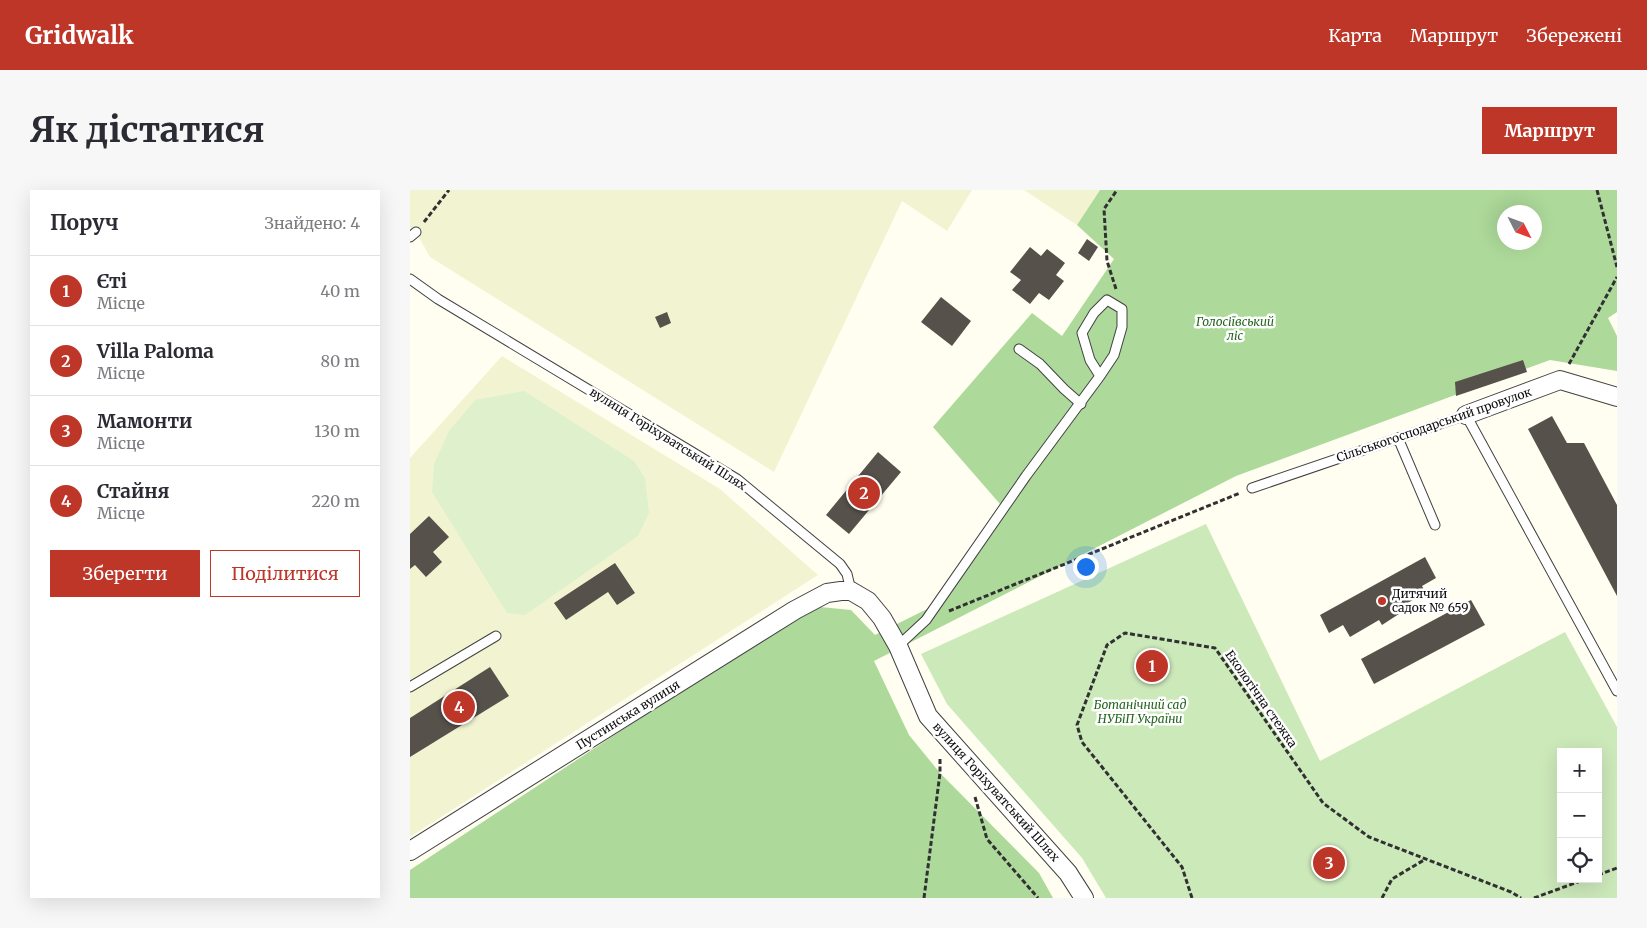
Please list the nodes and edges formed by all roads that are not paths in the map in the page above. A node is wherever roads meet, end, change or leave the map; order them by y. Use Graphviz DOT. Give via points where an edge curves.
graph roads {
  1 [pos="410,279"];
  2 [pos="1019,349"];
  3 [pos="1100,376"];
  4 [pos="1617,396"];
  5 [pos="1081,404"];
  6 [pos="1466,415"];
  7 [pos="1398,438"];
  8 [pos="1252,488"];
  9 [pos="1435,525"];
  10 [pos="851,592"];
  11 [pos="496,636"];
  12 [pos="898,646"];
  13 [pos="410,686"];
  14 [pos="1617,691"];
  15 [pos="410,851"];
  16 [pos="1084,898"];
  1 -- 10 [label="lane, вулиця Горіхуватський Шлях" via="737,479 840,564 847,574"];
  2 -- 5 [label="lane" via="1040,364"];
  3 -- 3 [label="lane" via="1114,356 1122,327 1122,309 1107,300 1094,312 1082,334 1090,360"];
  3 -- 5 [label="lane"];
  4 -- 6 [label="street, Сільськогосподарський провулок" via="1560,380"];
  5 -- 12 [label="lane" via="1026,476 926,620"];
  6 -- 7 [label="lane, Сільськогосподарський провулок"];
  6 -- 14 [label="lane"];
  7 -- 8 [label="lane, Сільськогосподарський провулок"];
  7 -- 9 [label="lane"];
  10 -- 12 [label="street, вулиця Горіхуватський Шлях" via="868,601"];
  10 -- 15 [label="street, Пустинська вулиця" via="827,593 795,610"];
  11 -- 13 [label="lane"];
  12 -- 16 [label="street, вулиця Горіхуватський Шлях" via="928,716 1068,873"];
}
